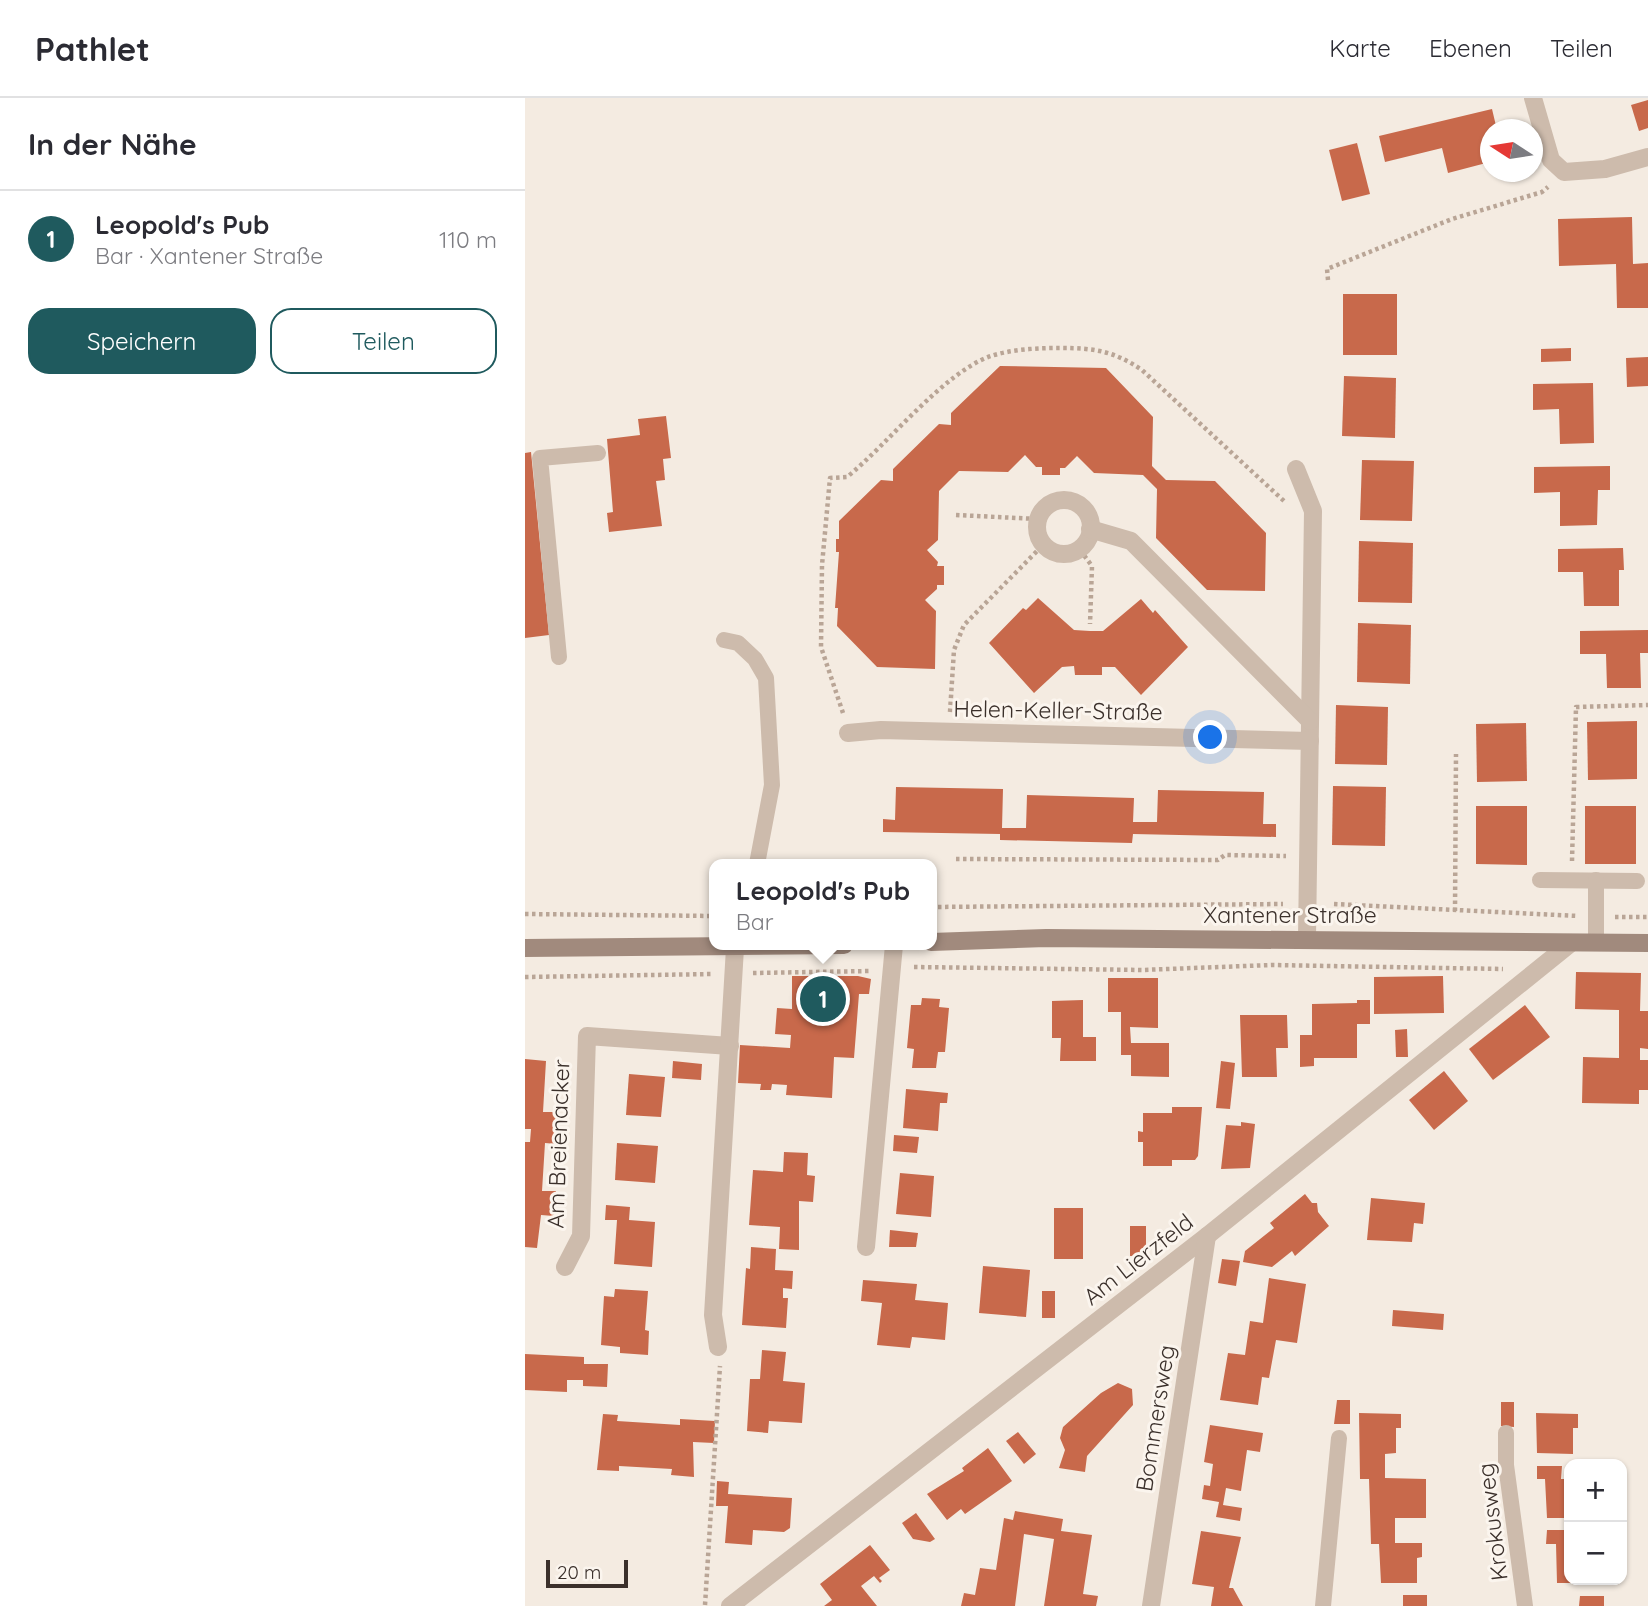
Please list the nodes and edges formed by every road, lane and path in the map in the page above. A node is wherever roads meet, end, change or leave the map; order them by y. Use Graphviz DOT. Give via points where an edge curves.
graph roads {
  1 [pos="1533,98"];
  2 [pos="1648,157"];
  3 [pos="1564,172"];
  4 [pos="1328,280"];
  5 [pos="598,453"];
  6 [pos="1296,469"];
  7 [pos="1313,511"];
  8 [pos="956,515"];
  9 [pos="1038,519"];
  10 [pos="1090,529"];
  11 [pos="1043,545"];
  12 [pos="1079,549"];
  13 [pos="1090,624"];
  14 [pos="724,640"];
  15 [pos="559,657"];
  16 [pos="1648,705"];
  17 [pos="1310,721"];
  18 [pos="949,732"];
  19 [pos="848,733"];
  20 [pos="1310,741"];
  21 [pos="1456,754"];
  22 [pos="1291,856"];
  23 [pos="758,859"];
  24 [pos="956,859"];
  25 [pos="1540,880"];
  26 [pos="1571,880"];
  27 [pos="1596,880"];
  28 [pos="1637,881"];
  29 [pos="1283,904"];
  30 [pos="1334,904"];
  31 [pos="937,907"];
  32 [pos="1455,911"];
  33 [pos="525,914"];
  34 [pos="709,916"];
  35 [pos="1595,917"];
  36 [pos="1648,917"];
  37 [pos="1307,939"];
  38 [pos="937,942"];
  39 [pos="1571,943"];
  40 [pos="1596,943"];
  41 [pos="1648,943"];
  42 [pos="709,947"];
  43 [pos="525,948"];
  44 [pos="735,950"];
  45 [pos="894,950"];
  46 [pos="892,967"];
  47 [pos="1538,969"];
  48 [pos="735,974"];
  49 [pos="525,976"];
  50 [pos="730,1046"];
  51 [pos="1207,1236"];
  52 [pos="866,1247"];
  53 [pos="565,1267"];
  54 [pos="718,1348"];
  55 [pos="1506,1433"];
  56 [pos="1339,1438"];
  57 [pos="705,1606"];
  58 [pos="730,1606"];
  59 [pos="1151,1606"];
  60 [pos="1323,1606"];
  61 [pos="1525,1606"];
  1 -- 3 [label="street" via="1551,160"];
  2 -- 3 [label="street" via="1605,169"];
  3 -- 4 [label="path" via="1542,192 1452,219 1327,269"];
  5 -- 15 [label="lane" via="540,458"];
  6 -- 7 [label="street"];
  7 -- 17 [label="street"];
  7 -- 19 [label="path" via="1294,511 1142,370 1120,355 1052,348 989,357 939,391 847,477 830,478 821,647"];
  8 -- 9 [label="path"];
  9 -- 10 [label="street" via="1052,503 1065,500 1082,508"];
  9 -- 11 [label="street"];
  10 -- 12 [label="street"];
  10 -- 17 [label="street" via="1131,541"];
  11 -- 12 [label="street" via="1059,554"];
  11 -- 18 [label="path" via="964,625 954,650"];
  12 -- 13 [label="path" via="1092,566"];
  14 -- 23 [label="lane" via="738,643 766,678 772,785"];
  16 -- 26 [label="path" via="1576,707"];
  17 -- 20 [label="street"];
  18 -- 19 [label="street, Helen-Keller-Straße"];
  18 -- 20 [label="street, Helen-Keller-Straße"];
  20 -- 37 [label="street"];
  21 -- 32 [label="path"];
  22 -- 24 [label="path"];
  25 -- 26 [label="lane"];
  26 -- 27 [label="lane"];
  27 -- 28 [label="lane"];
  27 -- 35 [label="lane"];
  29 -- 31 [label="path"];
  30 -- 32 [label="path"];
  32 -- 35 [label="path"];
  33 -- 34 [label="path"];
  35 -- 36 [label="path"];
  35 -- 40 [label="lane"];
  37 -- 38 [label="main road, Xantener Straße"];
  37 -- 39 [label="main road, Xantener Straße"];
  39 -- 40 [label="main road, Xantener Straße"];
  39 -- 47 [label="street, Am Lierzfeld"];
  40 -- 41 [label="main road, Xantener Straße"];
  42 -- 43 [label="main road"];
  44 -- 48 [label="street"];
  45 -- 46 [label="street"];
  46 -- 47 [label="path"];
  46 -- 48 [label="path" via="850,973"];
  46 -- 52 [label="street"];
  47 -- 51 [label="street, Am Lierzfeld"];
  48 -- 49 [label="path"];
  48 -- 50 [label="street"];
  50 -- 53 [label="street, Am Breienacker" via="587,1036 581,1236"];
  50 -- 54 [label="street" via="713,1315"];
  51 -- 58 [label="street, Am Lierzfeld"];
  51 -- 59 [label="street, Bommersweg"];
  54 -- 57 [label="path" via="721,1376"];
  55 -- 61 [label="lane, Krokusweg"];
  56 -- 60 [label="lane"];
}
